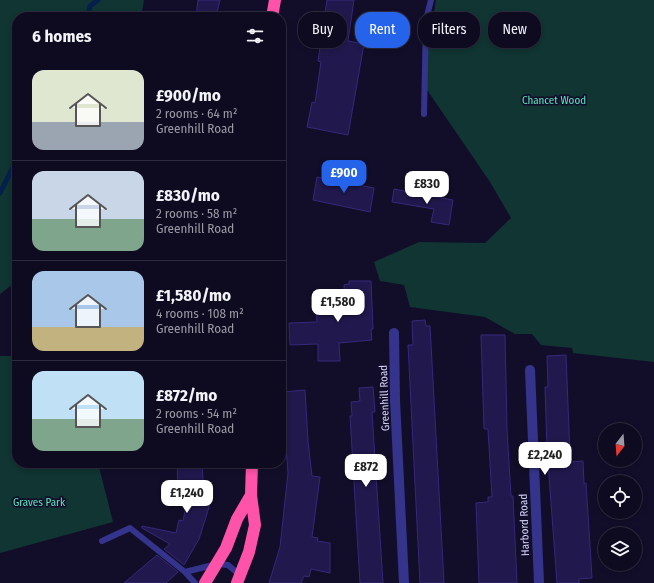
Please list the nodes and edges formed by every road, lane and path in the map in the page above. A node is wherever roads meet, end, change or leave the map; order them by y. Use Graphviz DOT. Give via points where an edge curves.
graph roads {
  1 [pos="275,0"];
  2 [pos="431,0"];
  3 [pos="273,12"];
  4 [pos="424,114"];
  5 [pos="394,333"];
  6 [pos="530,370"];
  7 [pos="252,468"];
  8 [pos="251,495"];
  9 [pos="102,541"];
  10 [pos="217,564"];
  11 [pos="185,572"];
  12 [pos="239,579"];
  13 [pos="196,583"];
  14 [pos="205,583"];
  15 [pos="404,583"];
  16 [pos="539,583"];
  1 -- 3 [label="highway"];
  2 -- 4 [label="lane" via="426,20"];
  5 -- 15 [label="street, Greenhill Road"];
  6 -- 16 [label="street, Harbord Road"];
  7 -- 8 [label="highway"];
  8 -- 10 [label="highway"];
  8 -- 12 [label="highway" via="255,525"];
  9 -- 11 [label="lane" via="130,528"];
  10 -- 11 [label="lane"];
  10 -- 12 [label="lane" via="228,565"];
  10 -- 14 [label="highway"];
  11 -- 13 [label="lane"];
}
